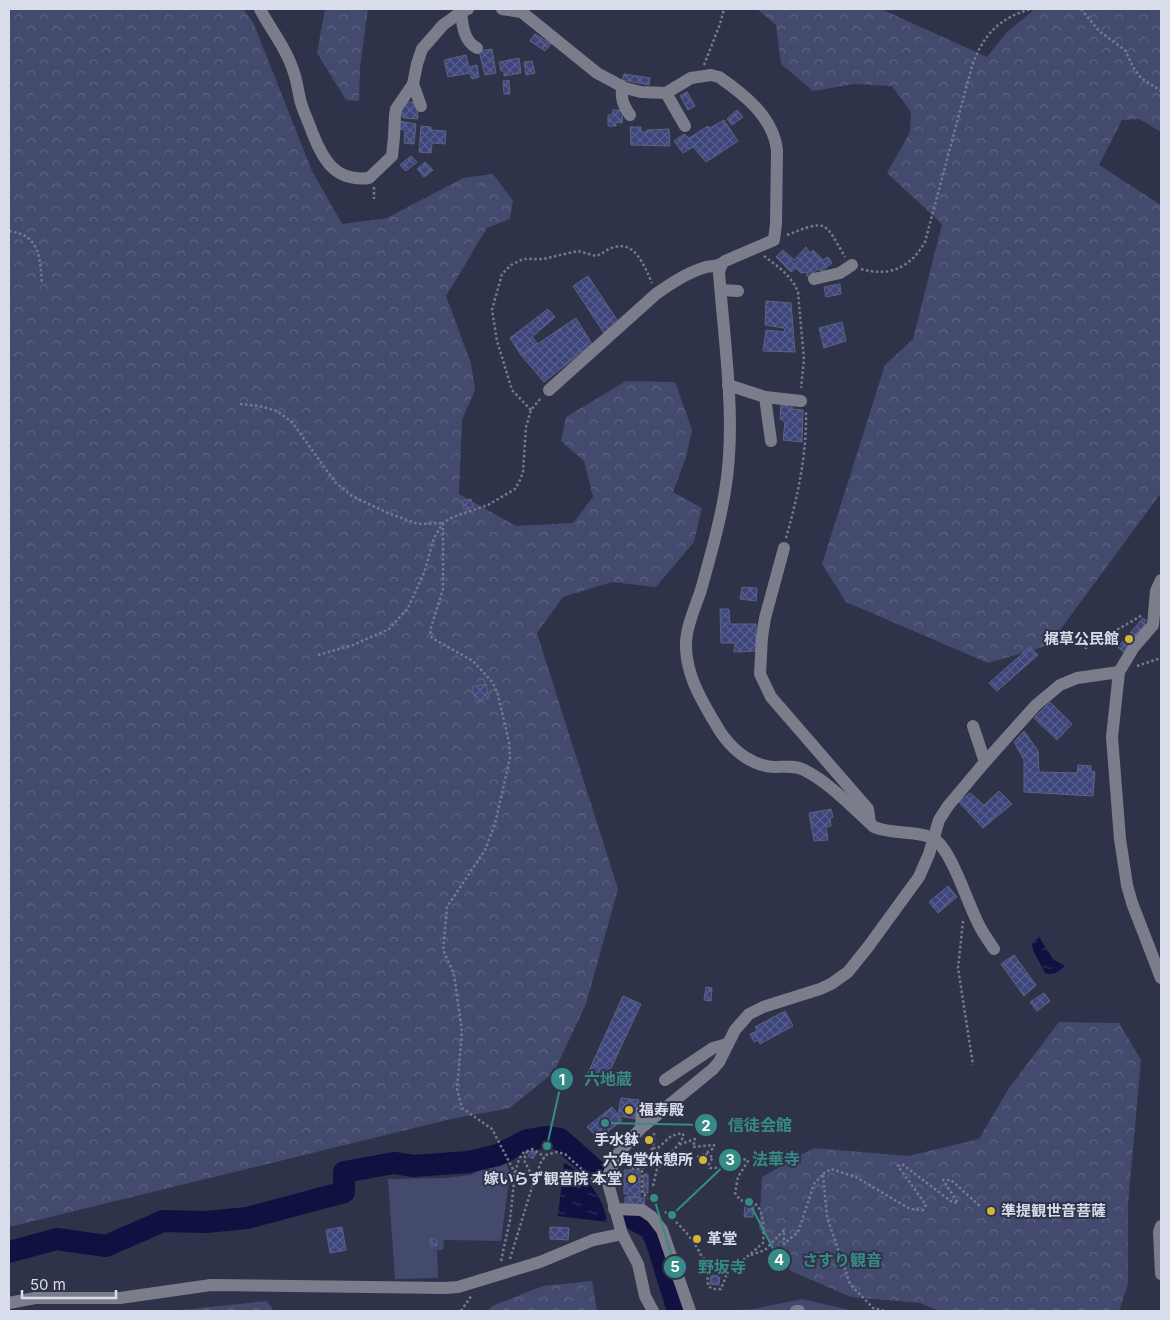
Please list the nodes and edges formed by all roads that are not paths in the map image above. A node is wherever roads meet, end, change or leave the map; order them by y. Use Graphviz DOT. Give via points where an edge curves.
graph roads {
  1 [pos="260,9"];
  2 [pos="502,9"];
  3 [pos="463,10"];
  4 [pos="519,10"];
  5 [pos="477,48"];
  6 [pos="413,84"];
  7 [pos="622,86"];
  8 [pos="666,93"];
  9 [pos="421,106"];
  10 [pos="630,115"];
  11 [pos="685,126"];
  12 [pos="852,265"];
  13 [pos="721,266"];
  14 [pos="814,279"];
  15 [pos="721,290"];
  16 [pos="738,291"];
  17 [pos="728,385"];
  18 [pos="549,390"];
  19 [pos="765,397"];
  20 [pos="801,400"];
  21 [pos="771,440"];
  22 [pos="784,548"];
  23 [pos="1161,580"];
  24 [pos="1084,665"];
  25 [pos="1119,672"];
  26 [pos="1077,678"];
  27 [pos="973,726"];
  28 [pos="985,762"];
  29 [pos="870,823"];
  30 [pos="934,839"];
  31 [pos="994,948"];
  32 [pos="1161,978"];
  33 [pos="727,1044"];
  34 [pos="665,1080"];
  35 [pos="642,1110"];
  36 [pos="641,1128"];
  37 [pos="614,1209"];
  38 [pos="1161,1226"];
  39 [pos="622,1234"];
  40 [pos="1161,1274"];
  41 [pos="9,1303"];
  42 [pos="650,1310"];
  43 [pos="690,1311"];
  1 -- 6 [label="street" via="291,63 301,104 320,152 336,171 349,178 369,178 392,156 394,115"];
  2 -- 4 [label="street"];
  3 -- 5 [label="street" via="461,23 471,45"];
  3 -- 6 [label="street" via="426,42"];
  4 -- 7 [label="street" via="597,73"];
  6 -- 9 [label="street"];
  7 -- 8 [label="street" via="641,92"];
  7 -- 10 [label="street" via="622,104"];
  8 -- 11 [label="street"];
  8 -- 13 [label="street" via="691,78 719,77 764,115 776,142 774,240 725,261"];
  12 -- 14 [label="street" via="840,273"];
  13 -- 15 [label="street"];
  13 -- 18 [label="street" via="703,268 676,280 656,294"];
  15 -- 16 [label="street"];
  15 -- 17 [label="street"];
  17 -- 19 [label="street"];
  17 -- 29 [label="street" via="728,472 714,544 686,637 689,672 724,737 739,752 763,766 803,769 820,779"];
  19 -- 20 [label="street"];
  19 -- 21 [label="street"];
  22 -- 29 [label="street" via="764,618 760,674 771,697 868,809"];
  23 -- 25 [label="street" via="1156,591 1153,625"];
  24 -- 26 [label="street"];
  25 -- 26 [label="street"];
  25 -- 32 [label="street" via="1112,737 1125,876"];
  26 -- 28 [label="street" via="1060,685 1044,698"];
  27 -- 28 [label="street"];
  28 -- 30 [label="street" via="948,806 939,820"];
  29 -- 30 [label="street" via="881,830"];
  30 -- 31 [label="street" via="948,856 980,926"];
  30 -- 33 [label="street" via="919,877 848,972 820,989 750,1014"];
  33 -- 34 [label="street" via="713,1048"];
  33 -- 36 [label="street" via="713,1069"];
  35 -- 36 [label="street"];
  36 -- 37 [label="street" via="618,1154 611,1168 608,1183"];
  37 -- 39 [label="street"];
  37 -- 43 [label="street" via="642,1210 652,1216 662,1230"];
  38 -- 40 [label="street"];
  39 -- 41 [label="street" via="593,1240 562,1254 458,1287 211,1285 120,1298 35,1298"];
  39 -- 42 [label="street" via="638,1264"];
}
